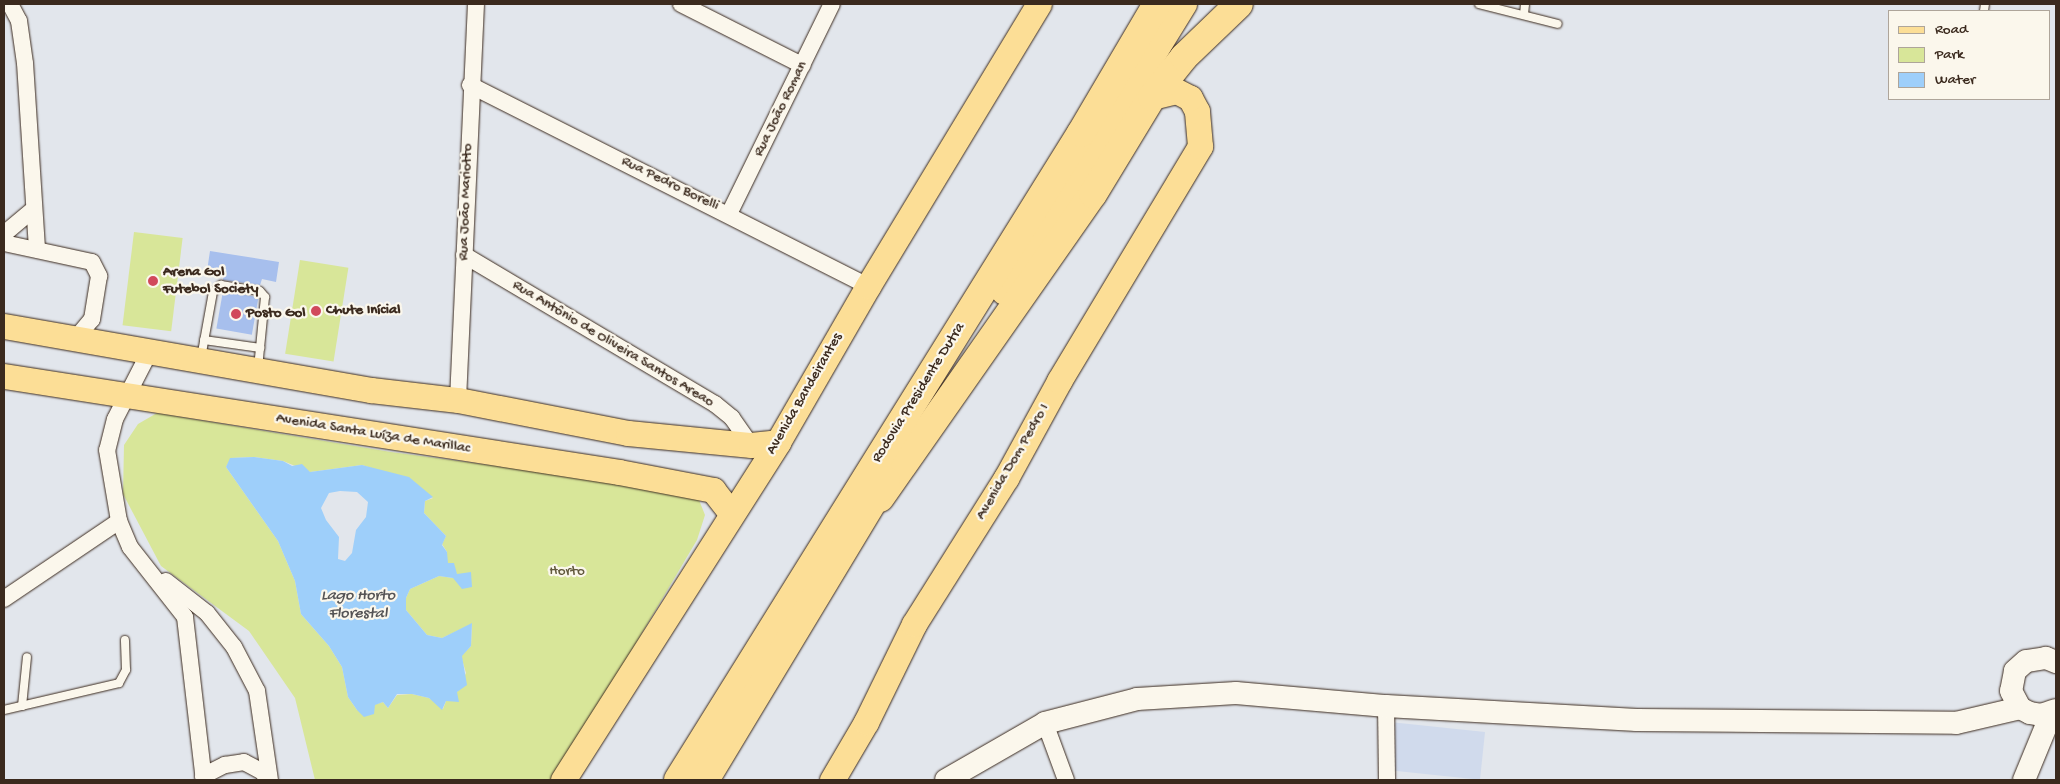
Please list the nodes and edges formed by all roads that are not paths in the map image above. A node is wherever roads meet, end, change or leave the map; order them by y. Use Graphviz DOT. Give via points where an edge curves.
graph roads {
  1 [pos="10,4"];
  2 [pos="476,4"];
  3 [pos="681,4"];
  4 [pos="832,4"];
  5 [pos="1039,4"];
  6 [pos="1157,4"];
  7 [pos="1183,4"];
  8 [pos="1239,4"];
  9 [pos="1479,4"];
  10 [pos="1525,4"];
  11 [pos="1524,14"];
  12 [pos="1558,24"];
  13 [pos="802,66"];
  14 [pos="470,85"];
  15 [pos="1152,97"];
  16 [pos="34,209"];
  17 [pos="729,214"];
  18 [pos="4,234"];
  19 [pos="4,243"];
  20 [pos="37,250"];
  21 [pos="464,255"];
  22 [pos="868,286"];
  23 [pos="4,326"];
  24 [pos="4,334"];
  25 [pos="65,336"];
  26 [pos="202,350"];
  27 [pos="150,351"];
  28 [pos="258,359"];
  29 [pos="4,376"];
  30 [pos="127,396"];
  31 [pos="458,400"];
  32 [pos="628,433"];
  33 [pos="778,442"];
  34 [pos="751,445"];
  35 [pos="619,472"];
  36 [pos="731,513"];
  37 [pos="119,521"];
  38 [pos="856,532"];
  39 [pos="165,584"];
  40 [pos="4,599"];
  41 [pos="125,640"];
  42 [pos="2056,650"];
  43 [pos="27,657"];
  44 [pos="2056,662"];
  45 [pos="2020,666"];
  46 [pos="22,706"];
  47 [pos="1386,706"];
  48 [pos="2023,709"];
  49 [pos="4,710"];
  50 [pos="2055,711"];
  51 [pos="1045,723"];
  52 [pos="1956,723"];
  53 [pos="203,778"];
  54 [pos="269,780"];
  55 [pos="563,780"];
  56 [pos="678,780"];
  57 [pos="705,780"];
  58 [pos="832,780"];
  59 [pos="946,780"];
  60 [pos="1066,780"];
  61 [pos="1387,780"];
  62 [pos="2023,780"];
  1 -- 16 [label="street" via="19,20 25,63"];
  2 -- 14 [label="street, Rua João Mariotto"];
  3 -- 13 [label="street"];
  4 -- 13 [label="street, Rua João Roman"];
  5 -- 22 [label="main road, Avenida Bandeirantes"];
  6 -- 56 [label="highway, Rodovia Presidente Dutra" via="1081,134"];
  7 -- 38 [label="highway, Rodovia Presidente Dutra" via="1101,140 903,451"];
  8 -- 15 [label="highway" via="1184,57"];
  9 -- 11 [label="lane"];
  10 -- 11 [label="lane"];
  11 -- 12 [label="lane"];
  13 -- 17 [label="street, Rua João Roman"];
  14 -- 17 [label="street, Rua Pedro Borelli"];
  14 -- 21 [label="street, Rua João Mariotto"];
  15 -- 38 [label="highway" via="1093,194"];
  15 -- 58 [label="main road, Avenida Dom Pedro I" via="1176,90 1190,98 1197,111 1200,146 1059,382 1006,478 914,624 866,722"];
  16 -- 18 [label="street"];
  16 -- 20 [label="street"];
  17 -- 22 [label="street, Rua Pedro Borelli"];
  19 -- 20 [label="street"];
  20 -- 25 [label="street" via="92,262 99,276 92,319"];
  21 -- 31 [label="street, Rua João Mariotto"];
  21 -- 34 [label="street, Rua Antônio de Oliveira Santos Areao" via="715,404 732,418"];
  22 -- 33 [label="main road, Avenida Bandeirantes"];
  23 -- 25 [label="main road"];
  24 -- 25 [label="main road"];
  25 -- 27 [label="main road"];
  26 -- 27 [label="main road"];
  26 -- 28 [label="main road"];
  26 -- 28 [label="lane" via="213,292 221,285 260,291 264,297"];
  27 -- 30 [label="street"];
  28 -- 31 [label="main road" via="371,390"];
  29 -- 30 [label="main road, Avenida Santa Luíza de Marillac"];
  30 -- 35 [label="main road, Avenida Santa Luíza de Marillac"];
  30 -- 37 [label="street" via="115,419 107,450"];
  31 -- 32 [label="main road"];
  32 -- 34 [label="main road"];
  32 -- 35 [label="main road" via="634,454"];
  33 -- 34 [label="main road"];
  33 -- 36 [label="main road, Avenida Bandeirantes"];
  35 -- 36 [label="main road, Avenida Santa Luíza de Marillac" via="713,490"];
  36 -- 55 [label="main road, Avenida Bandeirantes"];
  37 -- 39 [label="street" via="130,547"];
  37 -- 40 [label="street"];
  38 -- 57 [label="highway, Rodovia Presidente Dutra"];
  39 -- 53 [label="street" via="185,617"];
  39 -- 54 [label="street" via="207,612 234,647 257,691"];
  41 -- 46 [label="lane" via="126,670 119,683"];
  42 -- 45 [label="main road"];
  43 -- 46 [label="lane"];
  44 -- 45 [label="main road" via="2046,658"];
  45 -- 48 [label="main road" via="2011,691"];
  45 -- 52 [label="main road" via="1987,708"];
  46 -- 49 [label="lane"];
  47 -- 51 [label="main road" via="1227,693 1137,698"];
  47 -- 52 [label="main road" via="1637,720"];
  47 -- 61 [label="street"];
  48 -- 50 [label="main road" via="2040,715"];
  48 -- 52 [label="main road"];
  48 -- 62 [label="main road" via="2028,744"];
  50 -- 62 [label="main road"];
  51 -- 59 [label="main road"];
  51 -- 60 [label="street"];
  53 -- 54 [label="street" via="225,765 244,762 263,772"];
}
